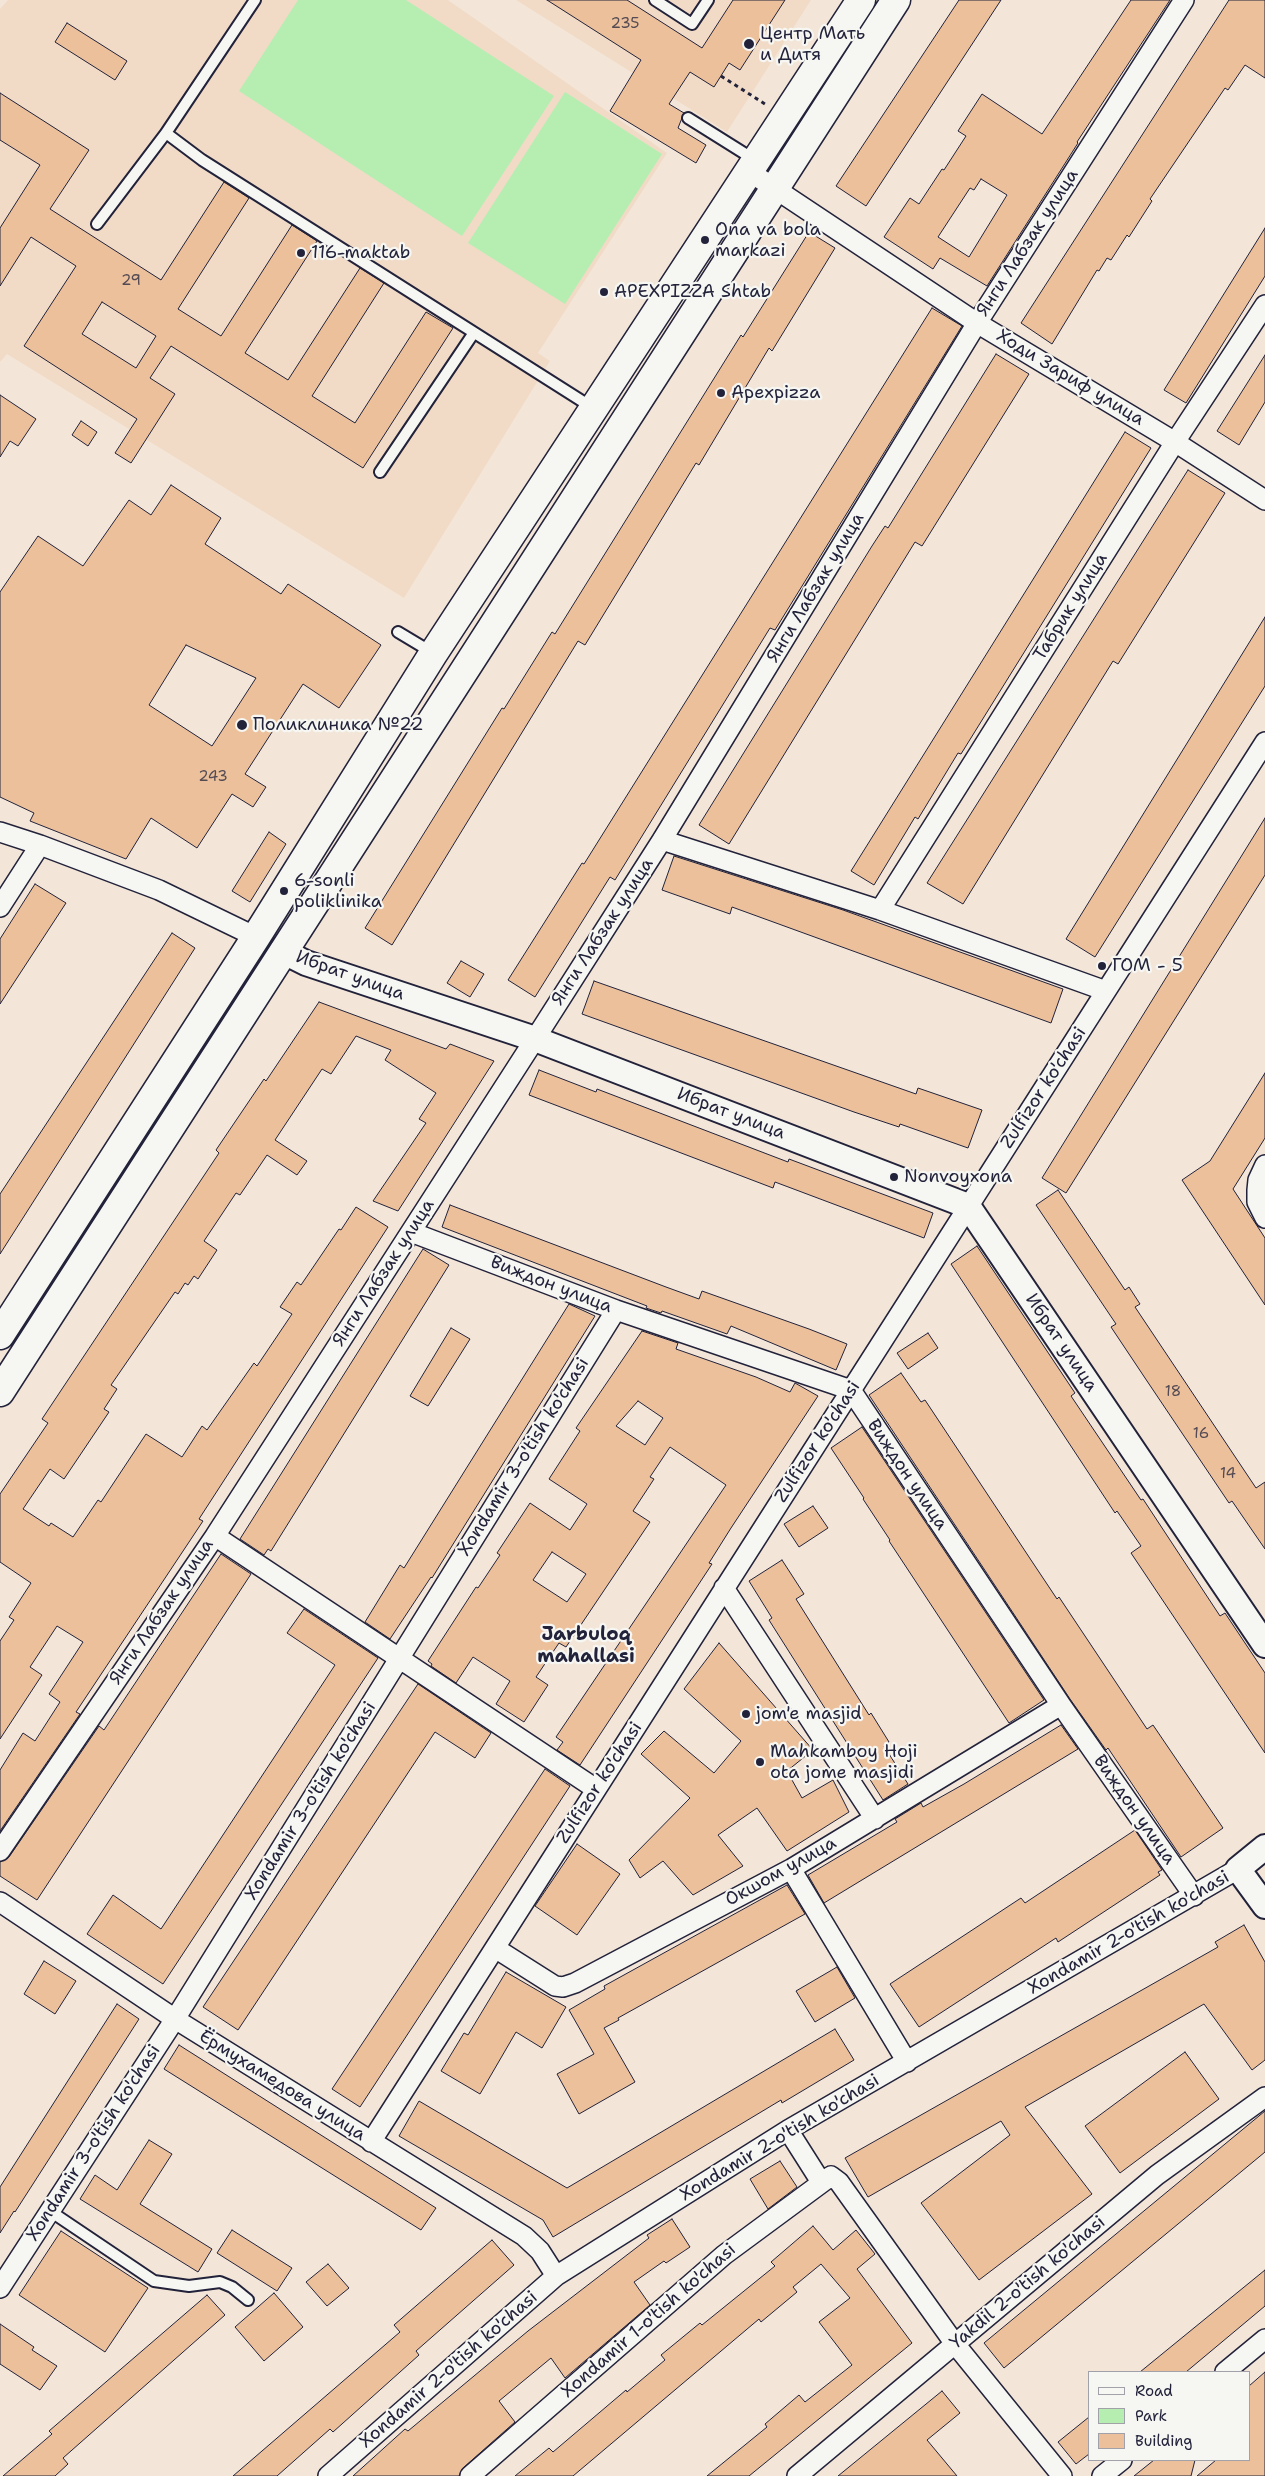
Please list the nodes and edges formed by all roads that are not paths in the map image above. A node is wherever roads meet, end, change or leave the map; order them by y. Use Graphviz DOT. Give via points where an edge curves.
graph roads {
  1 [pos="255,0"];
  2 [pos="655,0"];
  3 [pos="708,0"];
  4 [pos="861,0"];
  5 [pos="896,0"];
  6 [pos="1184,0"];
  7 [pos="688,118"];
  8 [pos="166,133"];
  9 [pos="753,166"];
  10 [pos="775,187"];
  11 [pos="97,224"];
  12 [pos="1265,305"];
  13 [pos="978,322"];
  14 [pos="473,334"];
  15 [pos="594,409"];
  16 [pos="1174,442"];
  17 [pos="380,472"];
  18 [pos="1265,500"];
  19 [pos="398,632"];
  20 [pos="433,654"];
  21 [pos="1265,742"];
  22 [pos="0,832"];
  23 [pos="662,840"];
  24 [pos="40,845"];
  25 [pos="0,907"];
  26 [pos="880,910"];
  27 [pos="256,937"];
  28 [pos="282,951"];
  29 [pos="1106,991"];
  30 [pos="535,1038"];
  31 [pos="1265,1165"];
  32 [pos="968,1206"];
  33 [pos="1265,1218"];
  34 [pos="411,1232"];
  35 [pos="616,1310"];
  36 [pos="0,1335"];
  37 [pos="851,1390"];
  38 [pos="0,1392"];
  39 [pos="215,1536"];
  40 [pos="724,1588"];
  41 [pos="1265,1644"];
  42 [pos="400,1657"];
  43 [pos="1061,1705"];
  44 [pos="596,1789"];
  45 [pos="875,1819"];
  46 [pos="1265,1847"];
  47 [pos="0,1851"];
  48 [pos="1238,1868"];
  49 [pos="791,1869"];
  50 [pos="1194,1896"];
  51 [pos="0,1902"];
  52 [pos="1265,1906"];
  53 [pos="495,1948"];
  54 [pos="175,2019"];
  55 [pos="907,2062"];
  56 [pos="1265,2097"];
  57 [pos="788,2130"];
  58 [pos="371,2142"];
  59 [pos="828,2180"];
  60 [pos="50,2211"];
  61 [pos="556,2276"];
  62 [pos="0,2288"];
  63 [pos="248,2300"];
  64 [pos="1265,2339"];
  65 [pos="956,2344"];
  66 [pos="1227,2371"];
  67 [pos="1121,2461"];
  68 [pos="328,2476"];
  69 [pos="470,2476"];
  70 [pos="797,2476"];
  71 [pos="1062,2476"];
  72 [pos="1102,2476"];
  1 -- 8 [label="lane"];
  2 -- 3 [label="lane" via="692,24"];
  4 -- 9 [label="main road"];
  5 -- 10 [label="main road"];
  6 -- 13 [label="street, Янги Лабзак улица"];
  7 -- 9 [label="lane"];
  8 -- 11 [label="lane"];
  8 -- 14 [label="lane" via="202,160"];
  9 -- 10 [label="street, Ходи Зариф улица"];
  9 -- 15 [label="main road"];
  10 -- 13 [label="street, Ходи Зариф улица"];
  10 -- 28 [label="main road"];
  12 -- 16 [label="street, Табрик улица"];
  13 -- 16 [label="street, Ходи Зариф улица"];
  13 -- 23 [label="street, Янги Лабзак улица"];
  14 -- 15 [label="lane"];
  14 -- 17 [label="lane"];
  15 -- 20 [label="main road"];
  16 -- 18 [label="street, Ходи Зариф улица"];
  16 -- 26 [label="street, Табрик улица"];
  19 -- 20 [label="lane"];
  20 -- 27 [label="main road"];
  21 -- 29 [label="street, Zulfizor ko'chasi"];
  22 -- 24 [label="street, Ибрат улица"];
  23 -- 26 [label="street"];
  23 -- 30 [label="street, Янги Лабзак улица"];
  24 -- 25 [label="street"];
  24 -- 27 [label="street, Ибрат улица" via="159,890"];
  26 -- 29 [label="street"];
  27 -- 28 [label="main road, Ибрат улица"];
  27 -- 36 [label="main road"];
  28 -- 30 [label="street, Ибрат улица" via="306,963"];
  28 -- 38 [label="main road"];
  29 -- 32 [label="street, Zulfizor ko'chasi"];
  30 -- 32 [label="street, Ибрат улица"];
  30 -- 34 [label="street, Янги Лабзак улица"];
  31 -- 33 [label="street" via="1257,1190 1257,1202"];
  32 -- 37 [label="street, Zulfizor ko'chasi"];
  32 -- 41 [label="street, Ибрат улица"];
  34 -- 35 [label="street, Виждон улица"];
  34 -- 39 [label="street, Янги Лабзак улица"];
  35 -- 37 [label="street, Виждон улица"];
  35 -- 42 [label="street, Xondamir 3-o'tish ko'chasi"];
  37 -- 40 [label="street, Zulfizor ko'chasi"];
  37 -- 43 [label="street, Виждон улица"];
  39 -- 42 [label="street"];
  39 -- 47 [label="street, Янги Лабзак улица"];
  40 -- 44 [label="street, Zulfizor ko'chasi"];
  40 -- 45 [label="street"];
  42 -- 44 [label="street"];
  42 -- 54 [label="street, Xondamir 3-o'tish ko'chasi"];
  43 -- 45 [label="street, Окшом улица"];
  43 -- 50 [label="street, Виждон улица"];
  44 -- 53 [label="street, Zulfizor ko'chasi"];
  45 -- 49 [label="street, Окшом улица"];
  46 -- 48 [label="street, Xondamir 2-o'tish ko'chasi"];
  48 -- 50 [label="street, Xondamir 2-o'tish ko'chasi"];
  48 -- 52 [label="street"];
  49 -- 53 [label="street, Окшом улица" via="563,1987 555,1986"];
  49 -- 55 [label="street"];
  50 -- 55 [label="street, Xondamir 2-o'tish ko'chasi"];
  51 -- 54 [label="street, Ёрмухамедова улица"];
  53 -- 58 [label="street, Zulfizor ko'chasi"];
  54 -- 58 [label="street, Ёрмухамедова улица"];
  54 -- 60 [label="street, Xondamir 3-o'tish ko'chasi"];
  55 -- 57 [label="street, Xondamir 2-o'tish ko'chasi"];
  56 -- 65 [label="street, Yakdil 2-o'tish ko'chasi" via="1157,2175"];
  57 -- 59 [label="street"];
  57 -- 61 [label="street, Xondamir 2-o'tish ko'chasi"];
  58 -- 61 [label="street, Ёрмухамедова улица" via="524,2236 540,2251"];
  59 -- 65 [label="street"];
  59 -- 69 [label="street, Xondamir 1-o'tish ko'chasi" via="724,2255"];
  60 -- 62 [label="street, Xondamir 3-o'tish ko'chasi"];
  60 -- 63 [label="lane" via="154,2281 189,2286 220,2282"];
  61 -- 68 [label="street, Xondamir 2-o'tish ko'chasi"];
  64 -- 66 [label="street"];
  65 -- 70 [label="street, Yakdil 2-o'tish ko'chasi"];
  65 -- 71 [label="street"];
  67 -- 72 [label="street"];
}
